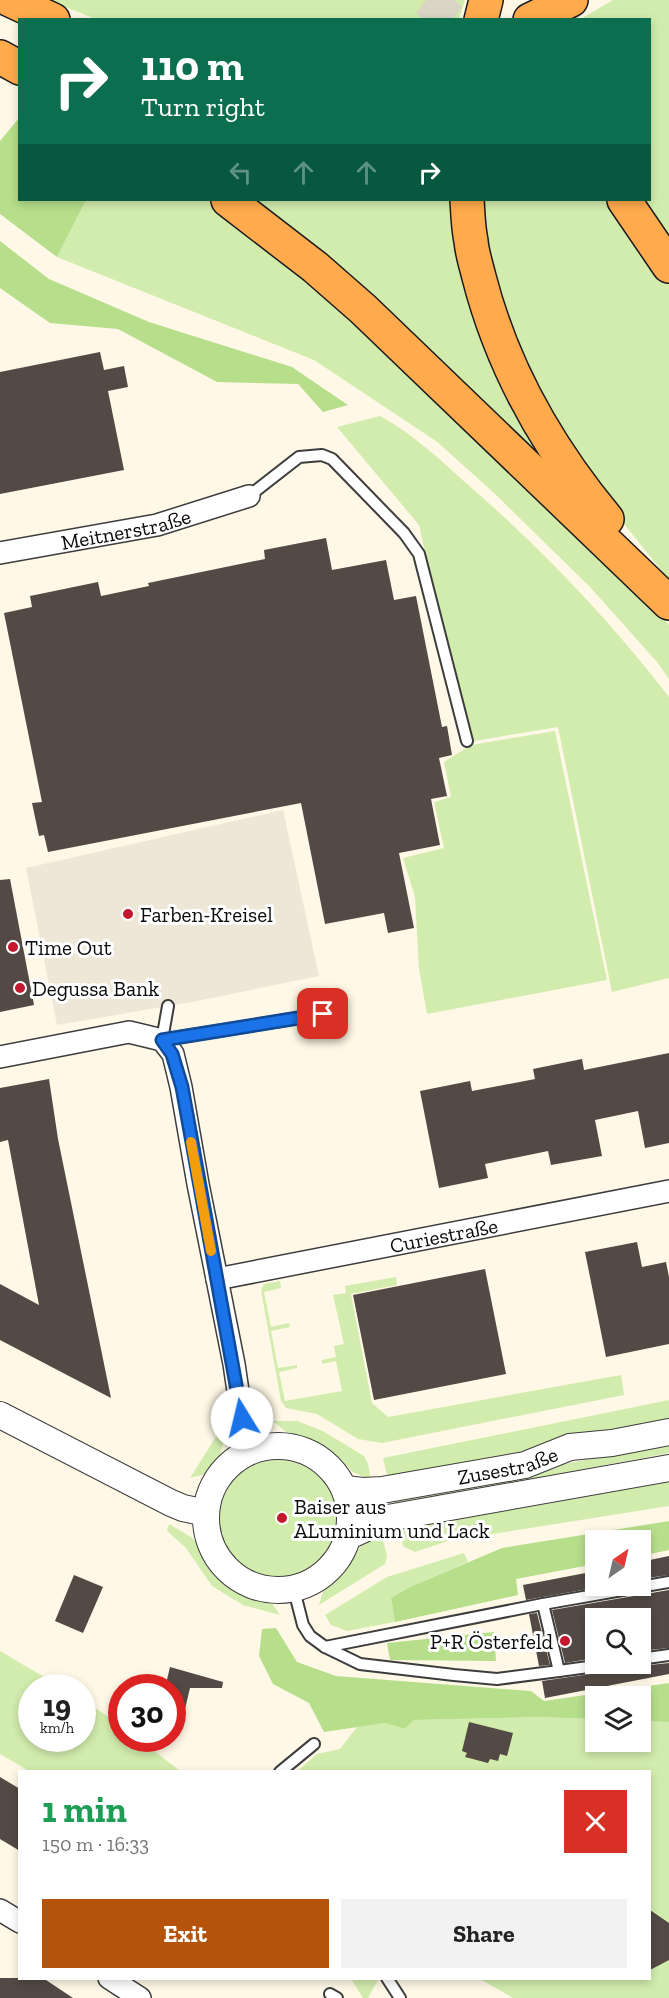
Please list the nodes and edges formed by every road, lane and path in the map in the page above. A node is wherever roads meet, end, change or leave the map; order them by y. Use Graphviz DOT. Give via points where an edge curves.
graph roads {
  1 [pos="10,0"];
  2 [pos="486,0"];
  3 [pos="571,0"];
  4 [pos="49,18"];
  5 [pos="482,18"];
  6 [pos="535,18"];
  7 [pos="0,57"];
  8 [pos="18,67"];
  9 [pos="229,201"];
  10 [pos="467,201"];
  11 [pos="625,201"];
  12 [pos="669,266"];
  13 [pos="249,496"];
  14 [pos="0,553"];
  15 [pos="669,603"];
  16 [pos="467,741"];
  17 [pos="168,1006"];
  18 [pos="323,1014"];
  19 [pos="162,1040"];
  20 [pos="0,1057"];
  21 [pos="669,1191"];
  22 [pos="217,1279"];
  23 [pos="0,1415"];
  24 [pos="669,1432"];
  25 [pos="250,1451"];
  26 [pos="669,1468"];
  27 [pos="345,1489"];
  28 [pos="206,1513"];
  29 [pos="349,1536"];
  30 [pos="669,1582"];
  31 [pos="294,1590"];
  32 [pos="543,1604"];
  33 [pos="325,1647"];
  34 [pos="669,1655"];
  35 [pos="651,1657"];
  36 [pos="585,1667"];
  37 [pos="559,1671"];
  38 [pos="314,1743"];
  39 [pos="282,1770"];
  40 [pos="0,1910"];
  41 [pos="18,1921"];
  42 [pos="112,1980"];
  43 [pos="388,1980"];
  44 [pos="140,1998"];
  45 [pos="400,1998"];
  1 -- 4 [label="highway"];
  2 -- 5 [label="highway"];
  3 -- 6 [label="highway"];
  7 -- 8 [label="highway"];
  9 -- 15 [label="highway" via="363,309"];
  10 -- 15 [label="highway" via="471,241 485,302 524,398 578,484 625,540"];
  11 -- 12 [label="highway"];
  13 -- 14 [label="street, Meitnerstraße" via="157,525"];
  13 -- 16 [label="lane" via="299,457 322,455 332,459 404,534 419,554"];
  17 -- 19 [label="lane"];
  18 -- 19 [label="lane"];
  19 -- 20 [label="street" via="129,1032"];
  19 -- 22 [label="street" via="172,1054 182,1087"];
  21 -- 22 [label="street, Curiestraße"];
  22 -- 25 [label="street"];
  23 -- 28 [label="street" via="171,1503"];
  24 -- 27 [label="street, Zusestraße" via="570,1447 525,1465 382,1490"];
  25 -- 27 [label="street" via="272,1446 295,1447 333,1470"];
  25 -- 28 [label="street" via="219,1476"];
  26 -- 29 [label="street, Zusestraße" via="388,1518"];
  27 -- 29 [label="street" via="351,1512"];
  28 -- 31 [label="street" via="207,1534 229,1572 248,1584 269,1590"];
  29 -- 31 [label="street" via="341,1556 328,1572"];
  30 -- 32 [label="lane"];
  31 -- 33 [label="lane" via="303,1625"];
  32 -- 33 [label="lane"];
  32 -- 37 [label="lane"];
  33 -- 37 [label="lane" via="360,1664 454,1675 497,1678"];
  34 -- 35 [label="lane"];
  36 -- 37 [label="lane"];
  38 -- 39 [label="lane"];
  40 -- 41 [label="street"];
  42 -- 44 [label="street"];
  43 -- 45 [label="lane"];
}
